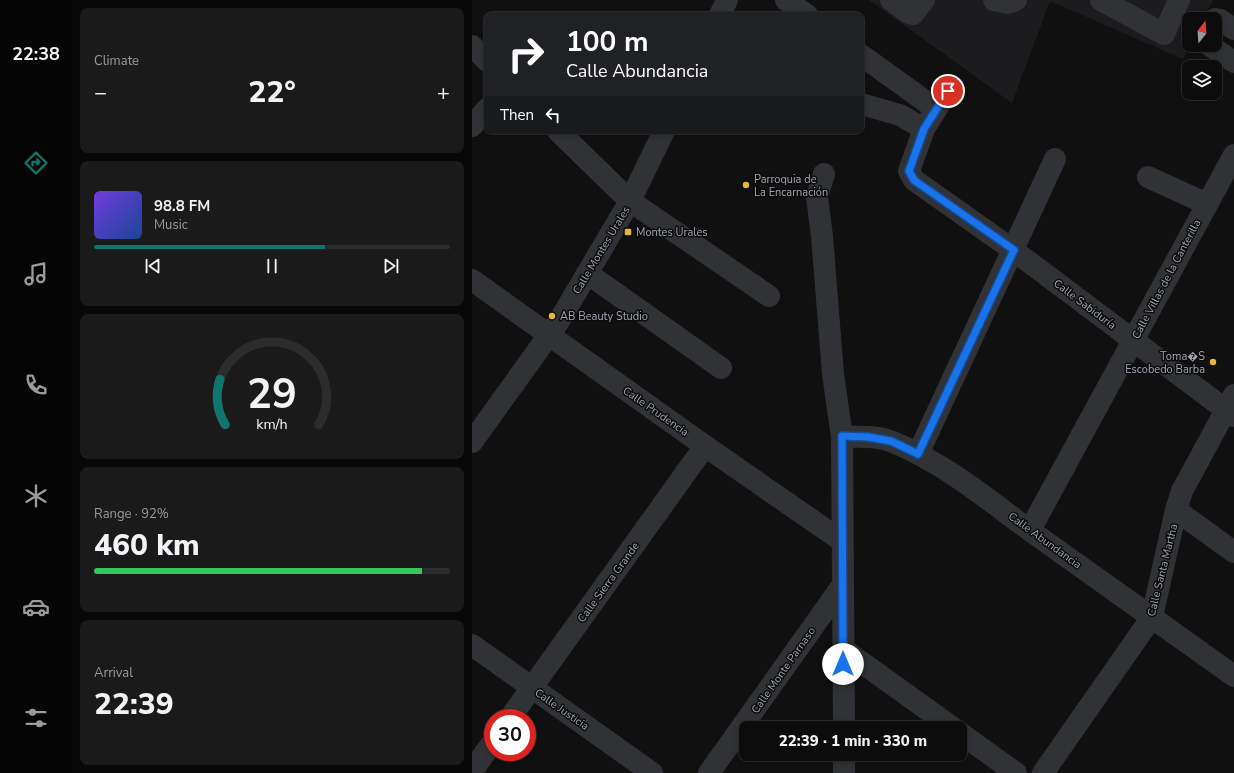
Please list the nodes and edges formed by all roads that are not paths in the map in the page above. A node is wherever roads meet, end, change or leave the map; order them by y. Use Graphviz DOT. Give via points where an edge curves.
graph roads {
  1 [pos="727,0"];
  2 [pos="786,0"];
  3 [pos="890,0"];
  4 [pos="924,0"];
  5 [pos="994,0"];
  6 [pos="1016,0"];
  7 [pos="1101,0"];
  8 [pos="1178,0"];
  9 [pos="721,12"];
  10 [pos="802,12"];
  11 [pos="1222,21"];
  12 [pos="1234,29"];
  13 [pos="472,46"];
  14 [pos="1219,52"];
  15 [pos="864,57"];
  16 [pos="484,58"];
  17 [pos="1234,62"];
  18 [pos="948,91"];
  19 [pos="864,105"];
  20 [pos="936,109"];
  21 [pos="484,112"];
  22 [pos="472,126"];
  23 [pos="924,129"];
  24 [pos="561,134"];
  25 [pos="663,134"];
  26 [pos="1234,155"];
  27 [pos="1055,159"];
  28 [pos="824,174"];
  29 [pos="1148,177"];
  30 [pos="630,201"];
  31 [pos="1207,204"];
  32 [pos="1014,250"];
  33 [pos="587,273"];
  34 [pos="472,280"];
  35 [pos="769,296"];
  36 [pos="548,335"];
  37 [pos="1134,340"];
  38 [pos="721,368"];
  39 [pos="1231,407"];
  40 [pos="842,436"];
  41 [pos="472,442"];
  42 [pos="705,446"];
  43 [pos="918,454"];
  44 [pos="1176,510"];
  45 [pos="1030,530"];
  46 [pos="842,541"];
  47 [pos="1234,552"];
  48 [pos="842,586"];
  49 [pos="1152,617"];
  50 [pos="472,645"];
  51 [pos="843,649"];
  52 [pos="1234,676"];
  53 [pos="532,688"];
  54 [pos="517,709"];
  55 [pos="844,721"];
  56 [pos="943,721"];
  57 [pos="967,738"];
  58 [pos="484,755"];
  59 [pos="844,761"];
  60 [pos="472,772"];
  61 [pos="652,773"];
  62 [pos="709,773"];
  63 [pos="844,773"];
  64 [pos="1016,773"];
  65 [pos="1043,773"];
  1 -- 9 [label="street"];
  2 -- 10 [label="street"];
  3 -- 4 [label="street" via="909,14 913,14"];
  5 -- 6 [label="street" via="1008,3"];
  7 -- 8 [label="street" via="1164,34"];
  11 -- 12 [label="street"];
  13 -- 16 [label="street"];
  14 -- 17 [label="street"];
  15 -- 20 [label="street"];
  18 -- 20 [label="street"];
  19 -- 23 [label="street" via="900,115"];
  20 -- 23 [label="street"];
  21 -- 22 [label="street"];
  23 -- 32 [label="street, Calle Sabiduría" via="909,171 914,180"];
  24 -- 30 [label="street"];
  25 -- 30 [label="street, Calle Montes Urales"];
  26 -- 31 [label="street, Calle Villas de la Canterilla"];
  27 -- 32 [label="street"];
  28 -- 40 [label="street" via="817,197 833,374"];
  29 -- 31 [label="street"];
  30 -- 33 [label="street, Calle Montes Urales"];
  30 -- 35 [label="street"];
  31 -- 37 [label="street, Calle Villas de la Canterilla"];
  32 -- 37 [label="street, Calle Sabiduría"];
  32 -- 43 [label="street"];
  33 -- 36 [label="street, Calle Montes Urales"];
  33 -- 38 [label="street"];
  34 -- 36 [label="street, Calle Prudencia"];
  36 -- 41 [label="street, Calle Montes Urales"];
  36 -- 42 [label="street, Calle Prudencia"];
  37 -- 39 [label="street, Calle Sabiduría"];
  37 -- 45 [label="street, Calle Villas de la Canterilla"];
  39 -- 44 [label="street, Calle Santa Martha" via="1182,491"];
  40 -- 43 [label="street, Calle Abundancia" via="891,441"];
  40 -- 46 [label="street"];
  42 -- 46 [label="street, Calle Prudencia"];
  42 -- 53 [label="street, Calle Sierra Grande"];
  43 -- 45 [label="street, Calle Abundancia" via="955,475"];
  44 -- 47 [label="street"];
  44 -- 49 [label="street, Calle Santa Martha"];
  45 -- 49 [label="street, Calle Abundancia"];
  46 -- 48 [label="street"];
  48 -- 51 [label="street"];
  48 -- 62 [label="street, Calle Monte Parnaso"];
  49 -- 52 [label="street, Calle Abundancia"];
  49 -- 65 [label="street, Calle Santa Martha"];
  50 -- 53 [label="street, Calle Justicia"];
  51 -- 55 [label="street"];
  51 -- 56 [label="street"];
  53 -- 54 [label="street, Calle Sierra Grande"];
  53 -- 61 [label="street, Calle Justicia"];
  57 -- 64 [label="street"];
  58 -- 60 [label="street"];
  59 -- 63 [label="street"];
}
